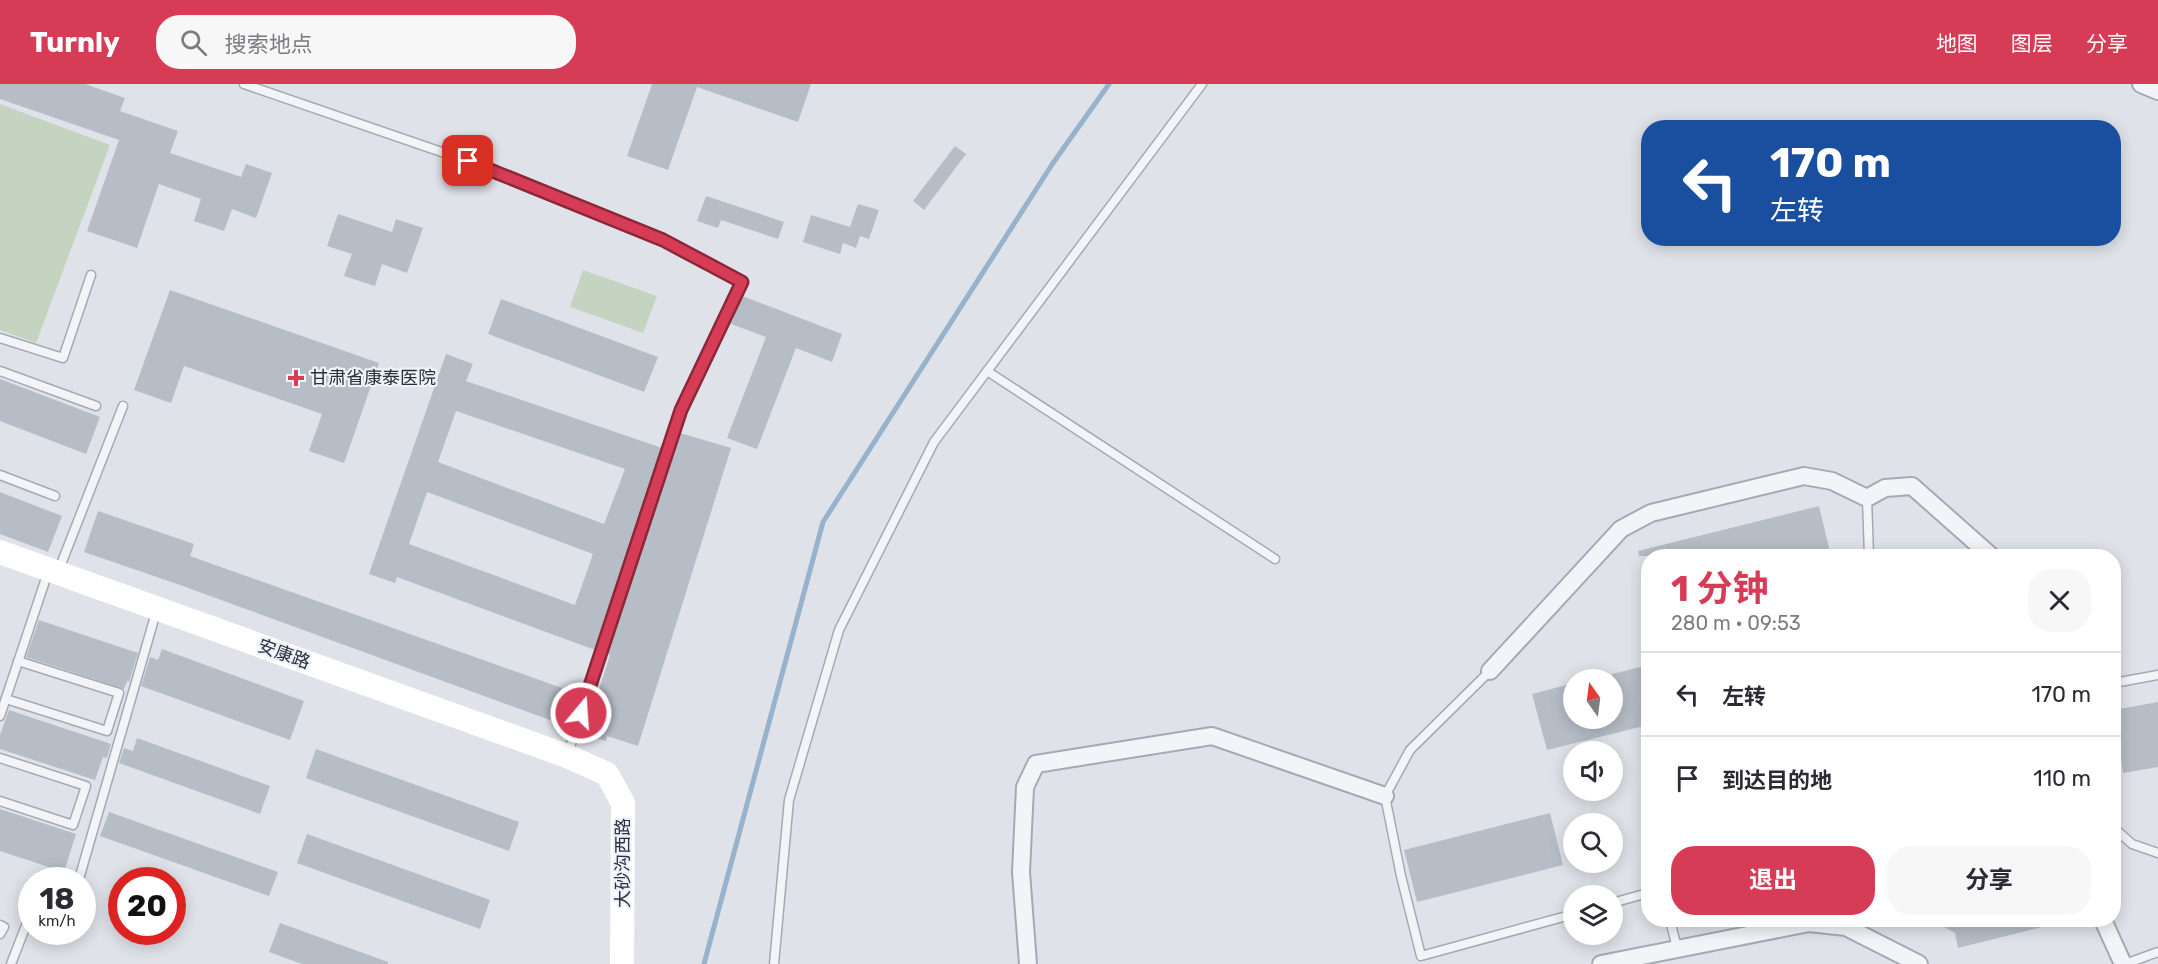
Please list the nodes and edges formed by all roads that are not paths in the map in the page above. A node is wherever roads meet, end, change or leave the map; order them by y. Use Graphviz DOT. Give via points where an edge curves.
graph roads {
  1 [pos="244,84"];
  2 [pos="1202,84"];
  3 [pos="2141,84"];
  4 [pos="2158,91"];
  5 [pos="91,275"];
  6 [pos="0,338"];
  7 [pos="0,371"];
  8 [pos="987,371"];
  9 [pos="96,406"];
  10 [pos="123,406"];
  11 [pos="0,475"];
  12 [pos="55,496"];
  13 [pos="1867,498"];
  14 [pos="1869,549"];
  15 [pos="1982,549"];
  16 [pos="0,552"];
  17 [pos="1275,559"];
  18 [pos="53,571"];
  19 [pos="158,608"];
  20 [pos="18,661"];
  21 [pos="1490,671"];
  22 [pos="2158,675"];
  23 [pos="2121,682"];
  24 [pos="6,699"];
  25 [pos="0,716"];
  26 [pos="567,756"];
  27 [pos="0,758"];
  28 [pos="1385,796"];
  29 [pos="0,801"];
  30 [pos="2121,834"];
  31 [pos="2158,854"];
  32 [pos="83,867"];
  33 [pos="1641,895"];
  34 [pos="1623,900"];
  35 [pos="1563,917"];
  36 [pos="0,925"];
  37 [pos="1672,927"];
  38 [pos="1784,927"];
  39 [pos="1846,927"];
  40 [pos="2106,927"];
  41 [pos="0,934"];
  42 [pos="18,945"];
  43 [pos="1677,948"];
  44 [pos="2158,952"];
  45 [pos="11,964"];
  46 [pos="622,964"];
  47 [pos="774,964"];
  48 [pos="1028,964"];
  49 [pos="1601,964"];
  50 [pos="1919,964"];
  51 [pos="2124,964"];
  1 -- 26 [label="lane" via="491,169 663,240 742,282 681,410"];
  2 -- 8 [label="lane"];
  3 -- 4 [label="street"];
  5 -- 6 [label="lane" via="63,358"];
  7 -- 9 [label="lane"];
  8 -- 17 [label="lane"];
  8 -- 47 [label="lane" via="934,442 839,630 789,800"];
  10 -- 18 [label="lane"];
  11 -- 12 [label="lane"];
  13 -- 14 [label="lane"];
  13 -- 15 [label="street" via="1885,488 1912,486"];
  13 -- 21 [label="street" via="1832,481 1804,476 1651,513 1621,530"];
  16 -- 18 [label="street, 安康路"];
  18 -- 19 [label="street, 安康路"];
  18 -- 20 [label="lane"];
  19 -- 26 [label="street, 安康路"];
  19 -- 32 [label="lane"];
  20 -- 24 [label="lane"];
  20 -- 24 [label="lane" via="119,693 107,731"];
  21 -- 28 [label="lane" via="1410,750"];
  22 -- 23 [label="lane"];
  24 -- 25 [label="lane"];
  26 -- 46 [label="street, 大砂沟西路" via="607,774 623,803"];
  27 -- 29 [label="lane" via="86,786 73,825"];
  28 -- 35 [label="lane" via="1421,956"];
  28 -- 48 [label="street" via="1212,736 1036,764 1025,787 1022,872"];
  30 -- 31 [label="lane" via="2132,844"];
  33 -- 34 [label="lane"];
  36 -- 41 [label="lane" via="4,927"];
  37 -- 43 [label="lane"];
  38 -- 43 [label="street"];
  39 -- 50 [label="street"];
  40 -- 51 [label="street"];
  42 -- 45 [label="lane"];
  43 -- 49 [label="street"];
  44 -- 51 [label="lane"];
}
